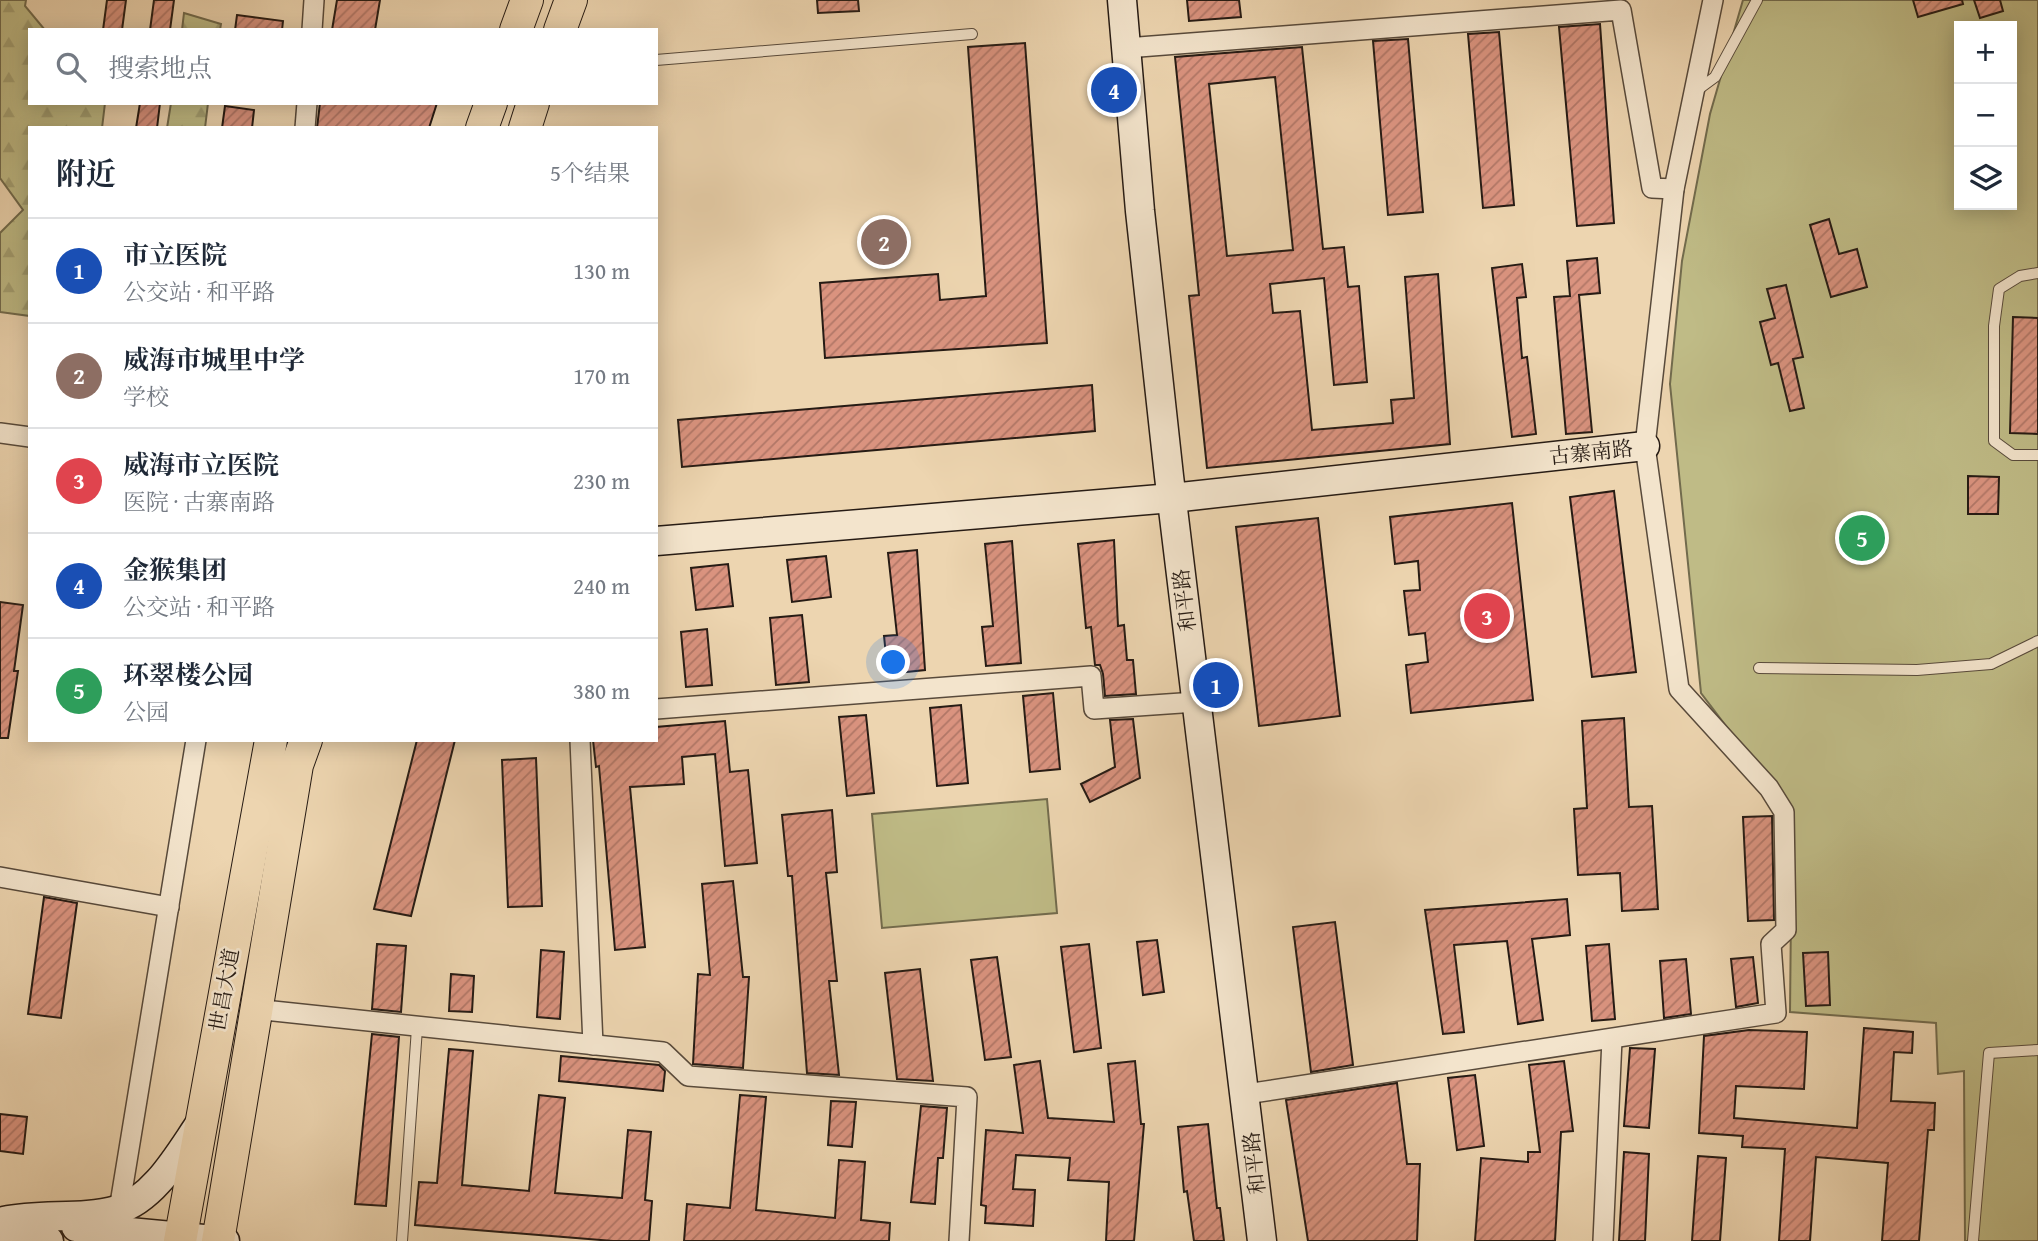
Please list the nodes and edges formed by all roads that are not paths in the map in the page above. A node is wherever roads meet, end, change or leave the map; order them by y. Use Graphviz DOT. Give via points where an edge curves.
graph roads {
  1 [pos="314,0"];
  2 [pos="527,0"];
  3 [pos="571,0"];
  4 [pos="1122,0"];
  5 [pos="1713,0"];
  6 [pos="1757,0"];
  7 [pos="312,28"];
  8 [pos="517,28"];
  9 [pos="561,28"];
  10 [pos="972,34"];
  11 [pos="1126,48"];
  12 [pos="658,60"];
  13 [pos="1694,93"];
  14 [pos="307,105"];
  15 [pos="490,105"];
  16 [pos="532,105"];
  17 [pos="305,126"];
  18 [pos="483,126"];
  19 [pos="525,126"];
  20 [pos="1674,189"];
  21 [pos="2038,273"];
  22 [pos="0,433"];
  23 [pos="28,437"];
  24 [pos="1645,446"];
  25 [pos="2038,454"];
  26 [pos="1172,498"];
  27 [pos="658,541"];
  28 [pos="2038,641"];
  29 [pos="1759,668"];
  30 [pos="1196,702"];
  31 [pos="658,709"];
  32 [pos="196,742"];
  33 [pos="271,742"];
  34 [pos="305,742"];
  35 [pos="580,742"];
  36 [pos="0,877"];
  37 [pos="169,907"];
  38 [pos="254,1009"];
  39 [pos="417,1028"];
  40 [pos="1612,1039"];
  41 [pos="593,1045"];
  42 [pos="2038,1050"];
  43 [pos="1246,1094"];
  44 [pos="201,1122"];
  45 [pos="119,1210"];
  46 [pos="3,1231"];
  47 [pos="180,1239"];
  48 [pos="49,1241"];
  49 [pos="218,1241"];
  50 [pos="225,1241"];
  51 [pos="402,1241"];
  52 [pos="959,1241"];
  53 [pos="1262,1241"];
  54 [pos="1604,1241"];
  55 [pos="1973,1241"];
  1 -- 7 [label="street"];
  2 -- 8 [label="main road"];
  3 -- 9 [label="main road"];
  4 -- 11 [label="street, 和平路"];
  5 -- 13 [label="street, 古寨南路"];
  6 -- 13 [label="lane" via="1716,77"];
  10 -- 12 [label="lane"];
  11 -- 20 [label="street" via="1621,9 1652,188"];
  11 -- 26 [label="street, 和平路"];
  13 -- 20 [label="street, 古寨南路"];
  14 -- 17 [label="street"];
  15 -- 18 [label="main road"];
  16 -- 19 [label="main road"];
  20 -- 24 [label="street, 古寨南路"];
  21 -- 25 [label="lane" via="2020,276 1999,289 1994,326 1994,441 2013,455"];
  22 -- 23 [label="street"];
  24 -- 26 [label="street, 古寨南路"];
  24 -- 40 [label="street" via="1679,689 1769,788 1784,812 1786,930 1771,944 1776,1013"];
  26 -- 27 [label="street, 古寨南路"];
  26 -- 30 [label="street, 和平路"];
  28 -- 29 [label="lane" via="1991,664 1917,670"];
  30 -- 31 [label="street" via="1094,709 1091,676"];
  30 -- 43 [label="street, 和平路"];
  32 -- 37 [label="street"];
  33 -- 44 [label="main road, 世昌大道"];
  34 -- 38 [label="main road, 世昌大道" via="297,765"];
  35 -- 41 [label="street"];
  36 -- 37 [label="street"];
  37 -- 45 [label="street"];
  38 -- 39 [label="street"];
  38 -- 49 [label="main road, 世昌大道"];
  39 -- 41 [label="street"];
  39 -- 51 [label="lane"];
  40 -- 43 [label="street"];
  40 -- 54 [label="street"];
  41 -- 52 [label="street" via="663,1052 688,1076 967,1097"];
  42 -- 55 [label="lane" via="1989,1053"];
  43 -- 53 [label="street, 和平路"];
  44 -- 45 [label="street" via="159,1181"];
  44 -- 47 [label="main road, 世昌大道"];
  45 -- 46 [label="street" via="31,1215"];
  46 -- 47 [label="street"];
  46 -- 48 [label="street"];
  47 -- 49 [label="street"];
  49 -- 50 [label="street"];
}
